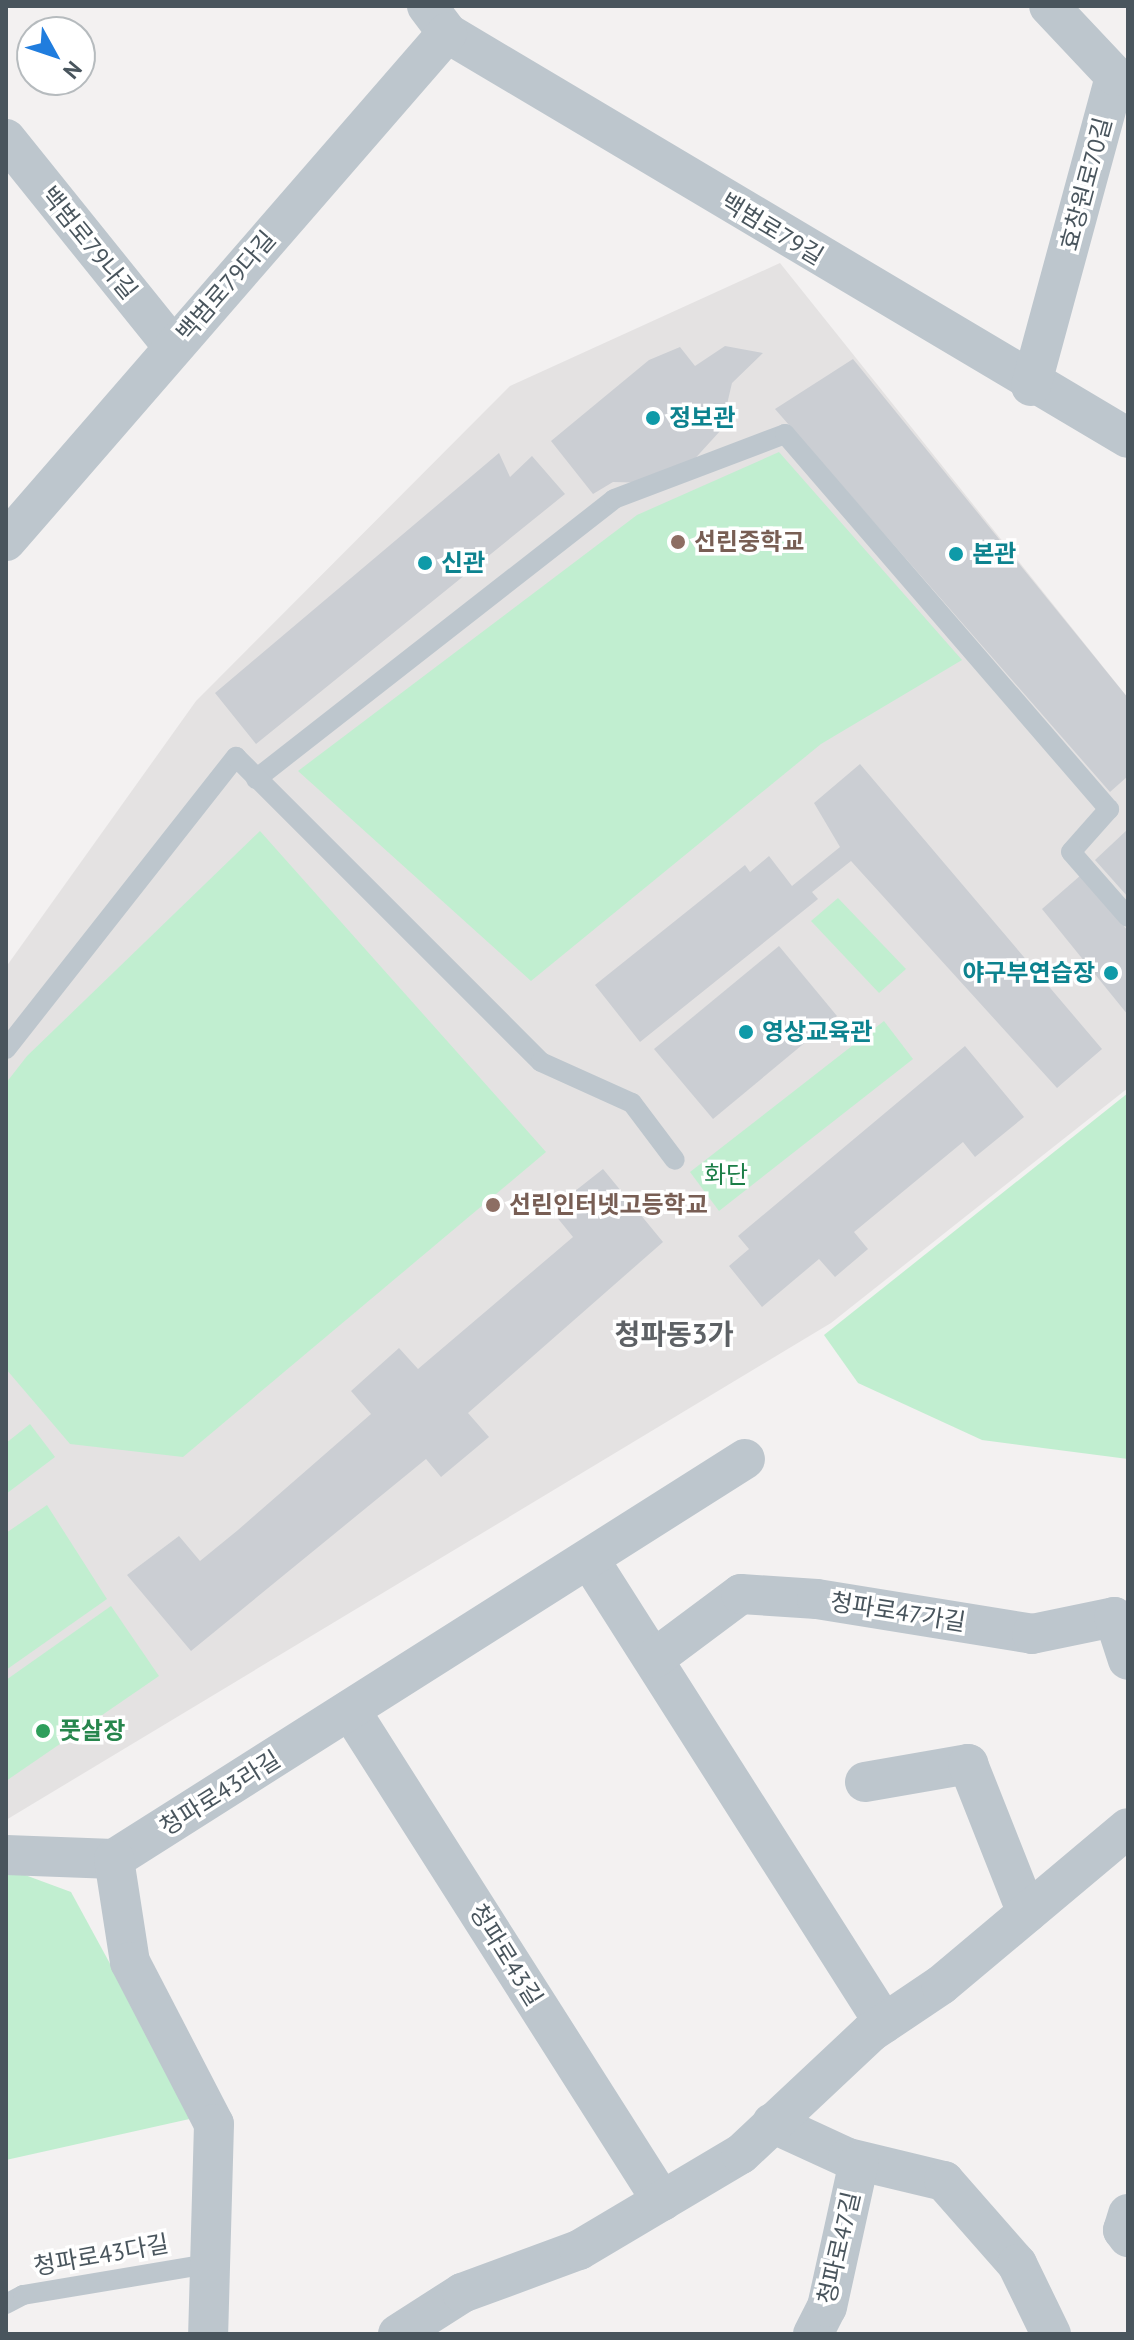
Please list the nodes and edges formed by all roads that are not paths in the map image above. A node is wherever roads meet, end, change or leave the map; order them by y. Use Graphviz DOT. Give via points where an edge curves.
graph roads {
  1 [pos="1049,6"];
  2 [pos="437,19"];
  3 [pos="1122,79"];
  4 [pos="6,139"];
  5 [pos="173,347"];
  6 [pos="1031,386"];
  7 [pos="1128,438"];
  8 [pos="6,541"];
  9 [pos="256,779"];
  10 [pos="1128,917"];
  11 [pos="6,1049"];
  12 [pos="675,1160"];
  13 [pos="745,1459"];
  14 [pos="589,1559"];
  15 [pos="655,1658"];
  16 [pos="1128,1660"];
  17 [pos="350,1710"];
  18 [pos="865,1782"];
  19 [pos="1128,1828"];
  20 [pos="6,1855"];
  21 [pos="114,1859"];
  22 [pos="1027,1913"];
  23 [pos="884,2023"];
  24 [pos="772,2123"];
  25 [pos="859,2161"];
  26 [pos="662,2201"];
  27 [pos="1128,2214"];
  28 [pos="1128,2237"];
  29 [pos="208,2264"];
  30 [pos="6,2304"];
  31 [pos="208,2334"];
  32 [pos="398,2334"];
  33 [pos="813,2334"];
  34 [pos="1051,2334"];
  1 -- 3 [label="street, 효창원로70길"];
  2 -- 5 [label="street, 백범로79다길"];
  2 -- 6 [label="street, 백범로79길"];
  3 -- 6 [label="street, 효창원로70길"];
  4 -- 5 [label="street, 백범로79나길"];
  5 -- 8 [label="street, 백범로79다길"];
  6 -- 7 [label="street, 백범로79길"];
  9 -- 10 [label="lane" via="614,499 785,434 1109,809 1071,852"];
  9 -- 11 [label="lane" via="236,757"];
  9 -- 12 [label="lane" via="541,1062 632,1103"];
  13 -- 14 [label="street, 청파로43라길"];
  14 -- 15 [label="street"];
  14 -- 17 [label="street, 청파로43라길"];
  15 -- 16 [label="street, 청파로47가길" via="741,1594 817,1599 1032,1634 1114,1617"];
  15 -- 23 [label="street"];
  17 -- 21 [label="street, 청파로43라길"];
  17 -- 26 [label="street, 청파로43길"];
  18 -- 22 [label="street" via="968,1764"];
  19 -- 22 [label="street"];
  20 -- 21 [label="street"];
  21 -- 29 [label="street" via="130,1962 214,2124"];
  22 -- 23 [label="street" via="941,1985"];
  23 -- 24 [label="street"];
  24 -- 25 [label="street, 청파로47길"];
  24 -- 26 [label="street" via="741,2154"];
  25 -- 33 [label="street, 청파로47길" via="827,2307"];
  25 -- 34 [label="street, 청파로47길" via="944,2181 1017,2264"];
  26 -- 32 [label="street" via="579,2250 462,2293"];
  27 -- 28 [label="street" via="1123,2230"];
  29 -- 30 [label="lane, 청파로43다길" via="23,2295"];
  29 -- 31 [label="street"];
}
